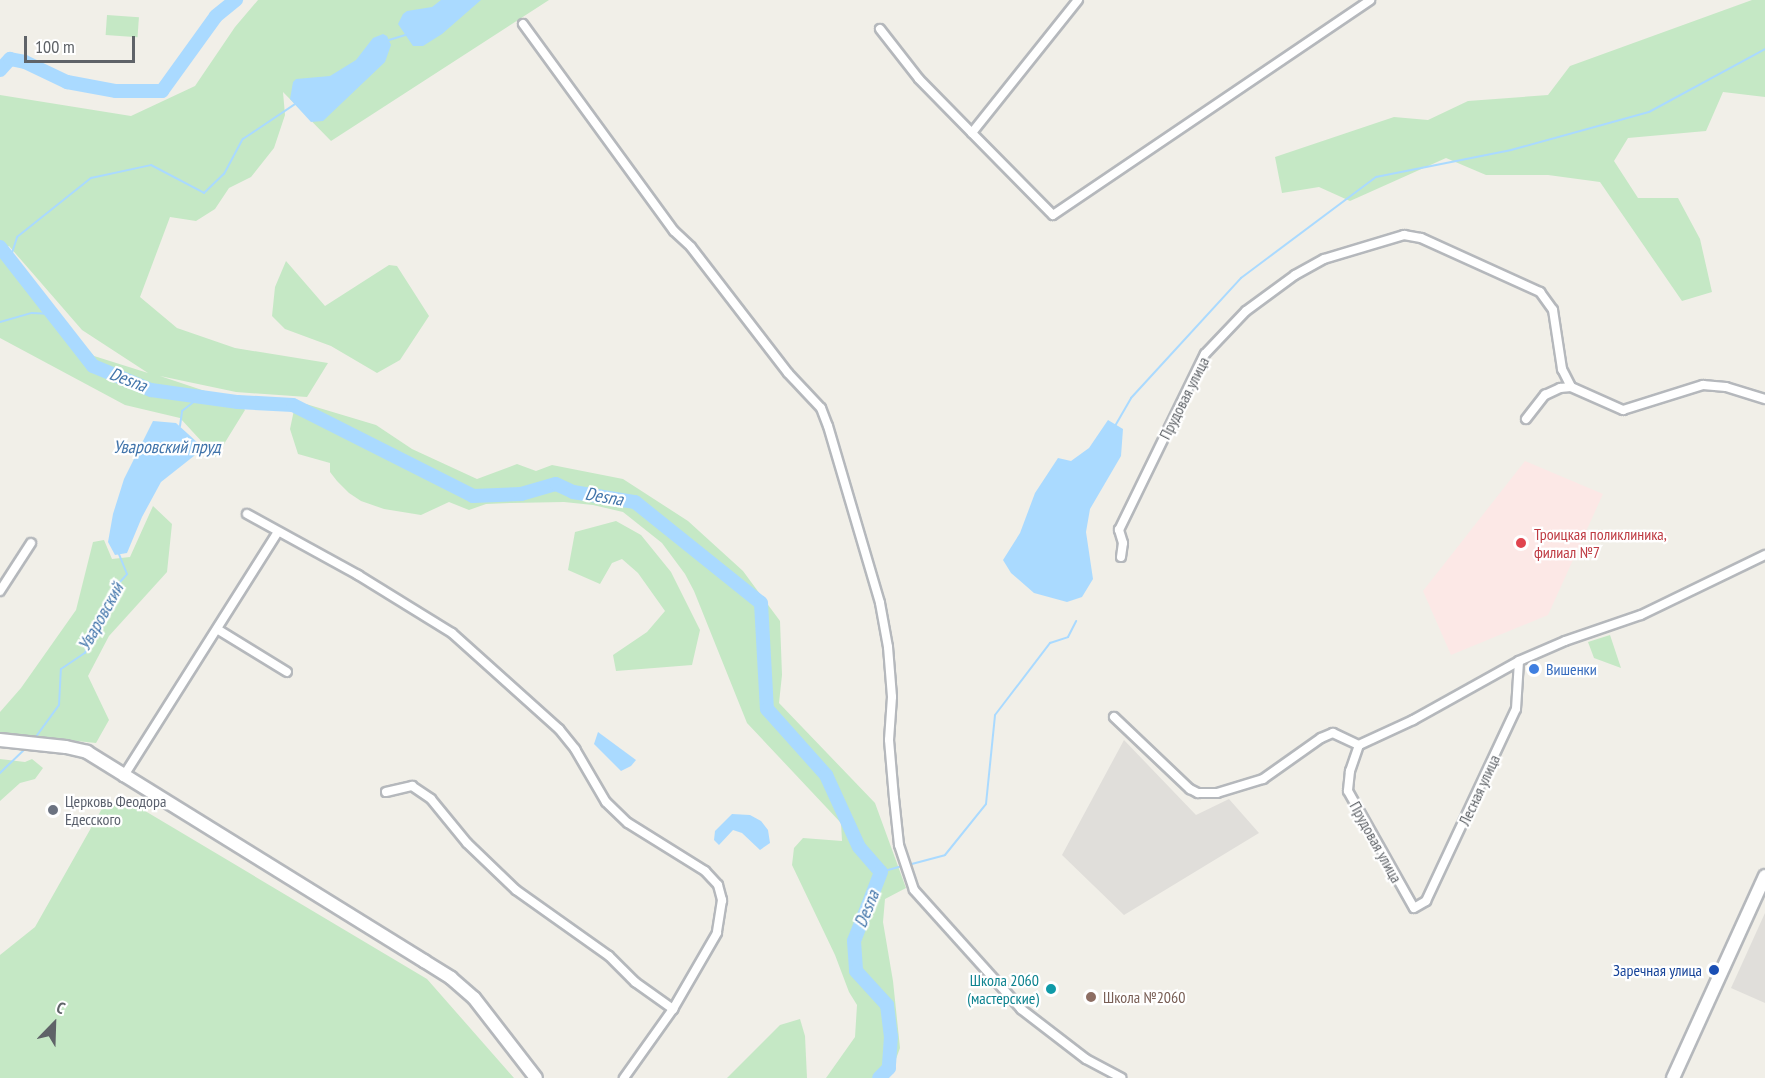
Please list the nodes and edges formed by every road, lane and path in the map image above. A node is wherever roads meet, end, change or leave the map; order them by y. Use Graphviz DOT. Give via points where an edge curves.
graph roads {
  1 [pos="1078,0"];
  2 [pos="1370,0"];
  3 [pos="523,24"];
  4 [pos="880,29"];
  5 [pos="972,133"];
  6 [pos="1571,387"];
  7 [pos="1765,399"];
  8 [pos="1526,419"];
  9 [pos="246,514"];
  10 [pos="278,533"];
  11 [pos="31,543"];
  12 [pos="1765,555"];
  13 [pos="1121,557"];
  14 [pos="0,591"];
  15 [pos="217,629"];
  16 [pos="1519,662"];
  17 [pos="287,672"];
  18 [pos="1114,717"];
  19 [pos="0,740"];
  20 [pos="1359,746"];
  21 [pos="123,777"];
  22 [pos="386,792"];
  23 [pos="1765,876"];
  24 [pos="1414,908"];
  25 [pos="674,1009"];
  26 [pos="536,1078"];
  27 [pos="624,1078"];
  28 [pos="1121,1078"];
  29 [pos="1673,1078"];
  1 -- 5 [label="street"];
  2 -- 5 [label="street" via="1053,215"];
  3 -- 28 [label="street" via="674,231 820,408 879,603 888,647 892,697 889,740 899,844 914,890 1021,1009 1086,1059"];
  4 -- 5 [label="street" via="920,79"];
  6 -- 7 [label="street" via="1623,410 1703,385 1726,387"];
  6 -- 8 [label="street" via="1545,395"];
  6 -- 13 [label="street, Прудовая улица" via="1560,361 1553,310 1540,292 1404,234 1324,259 1294,275 1246,310 1205,354 1119,530 1123,543"];
  9 -- 10 [label="street"];
  10 -- 15 [label="street"];
  10 -- 25 [label="street" via="358,575 452,633 559,729 606,802 628,823 705,871 718,885 722,900 717,933"];
  11 -- 14 [label="street"];
  12 -- 16 [label="street" via="1641,615 1565,641"];
  15 -- 17 [label="street"];
  15 -- 21 [label="street"];
  16 -- 20 [label="street"];
  16 -- 24 [label="street, Лесная улица" via="1516,709 1426,901"];
  18 -- 20 [label="street" via="1198,793 1217,793 1263,779 1333,733"];
  19 -- 21 [label="street" via="87,752"];
  20 -- 24 [label="street, Прудовая улица" via="1348,791"];
  21 -- 26 [label="street" via="451,978 474,998"];
  22 -- 25 [label="street" via="412,786 431,799 467,843 516,890 609,956 635,982"];
  23 -- 29 [label="street"];
  25 -- 27 [label="street"];
}
